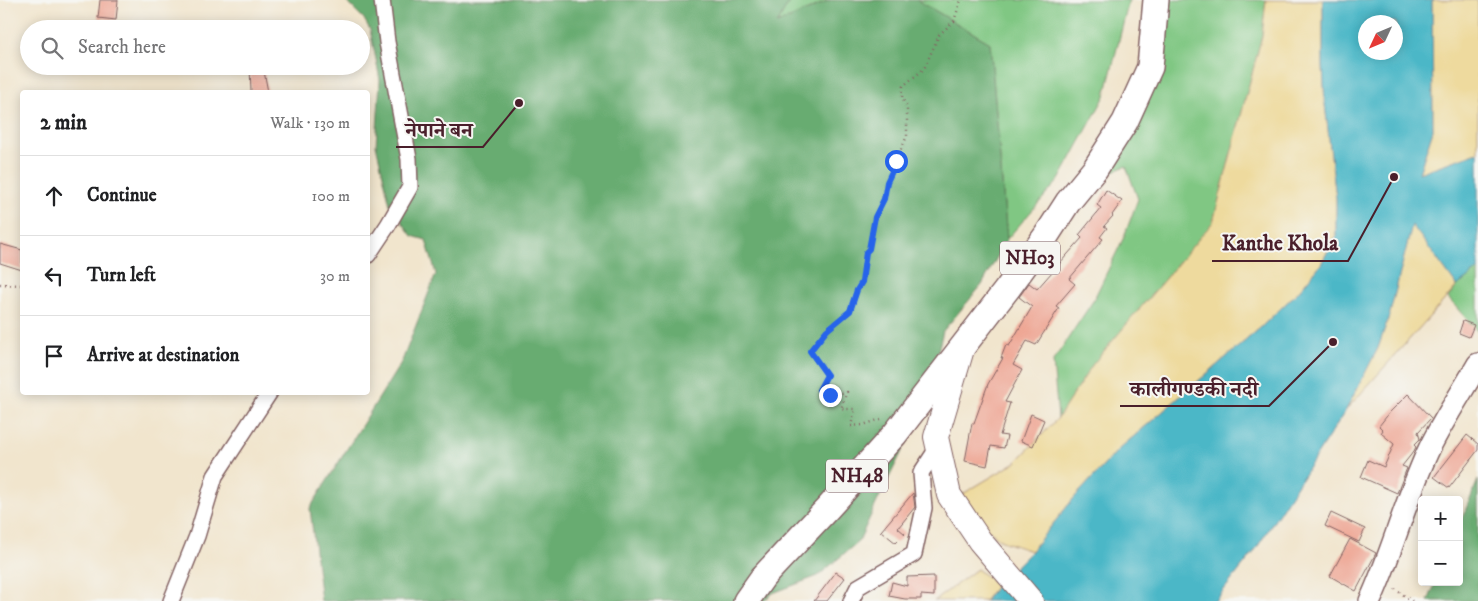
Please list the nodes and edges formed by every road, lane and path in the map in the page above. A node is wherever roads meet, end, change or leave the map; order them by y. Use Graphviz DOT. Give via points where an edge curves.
graph roads {
  1 [pos="382,0"];
  2 [pos="961,0"];
  3 [pos="1156,0"];
  4 [pos="370,252"];
  5 [pos="0,284"];
  6 [pos="20,285"];
  7 [pos="962,347"];
  8 [pos="1478,364"];
  9 [pos="268,395"];
  10 [pos="895,434"];
  11 [pos="938,447"];
  12 [pos="1381,578"];
  13 [pos="171,601"];
  14 [pos="746,601"];
  15 [pos="851,601"];
  16 [pos="1031,601"];
  17 [pos="1370,601"];
  18 [pos="1412,601"];
  1 -- 4 [label="street" via="409,159 410,187"];
  2 -- 10 [label="path" via="954,21 939,35 924,69 903,86 907,136 875,217 862,282 850,311 827,330 810,351 827,375 819,390 830,395 847,392 841,409 855,409 851,426 880,419 888,421"];
  3 -- 7 [label="highway, NH03" via="1150,67 1125,122 1095,169"];
  5 -- 6 [label="path"];
  7 -- 10 [label="highway, NH48"];
  7 -- 11 [label="main road, NH03" via="936,437"];
  8 -- 12 [label="main road" via="1431,447 1403,512"];
  9 -- 13 [label="street" via="216,476"];
  10 -- 14 [label="highway, NH48" via="763,577"];
  11 -- 15 [label="street" via="921,473 924,508 914,554 858,587"];
  11 -- 16 [label="main road, NH03" via="948,495 980,541"];
  12 -- 17 [label="main road"];
  12 -- 18 [label="path"];
}
